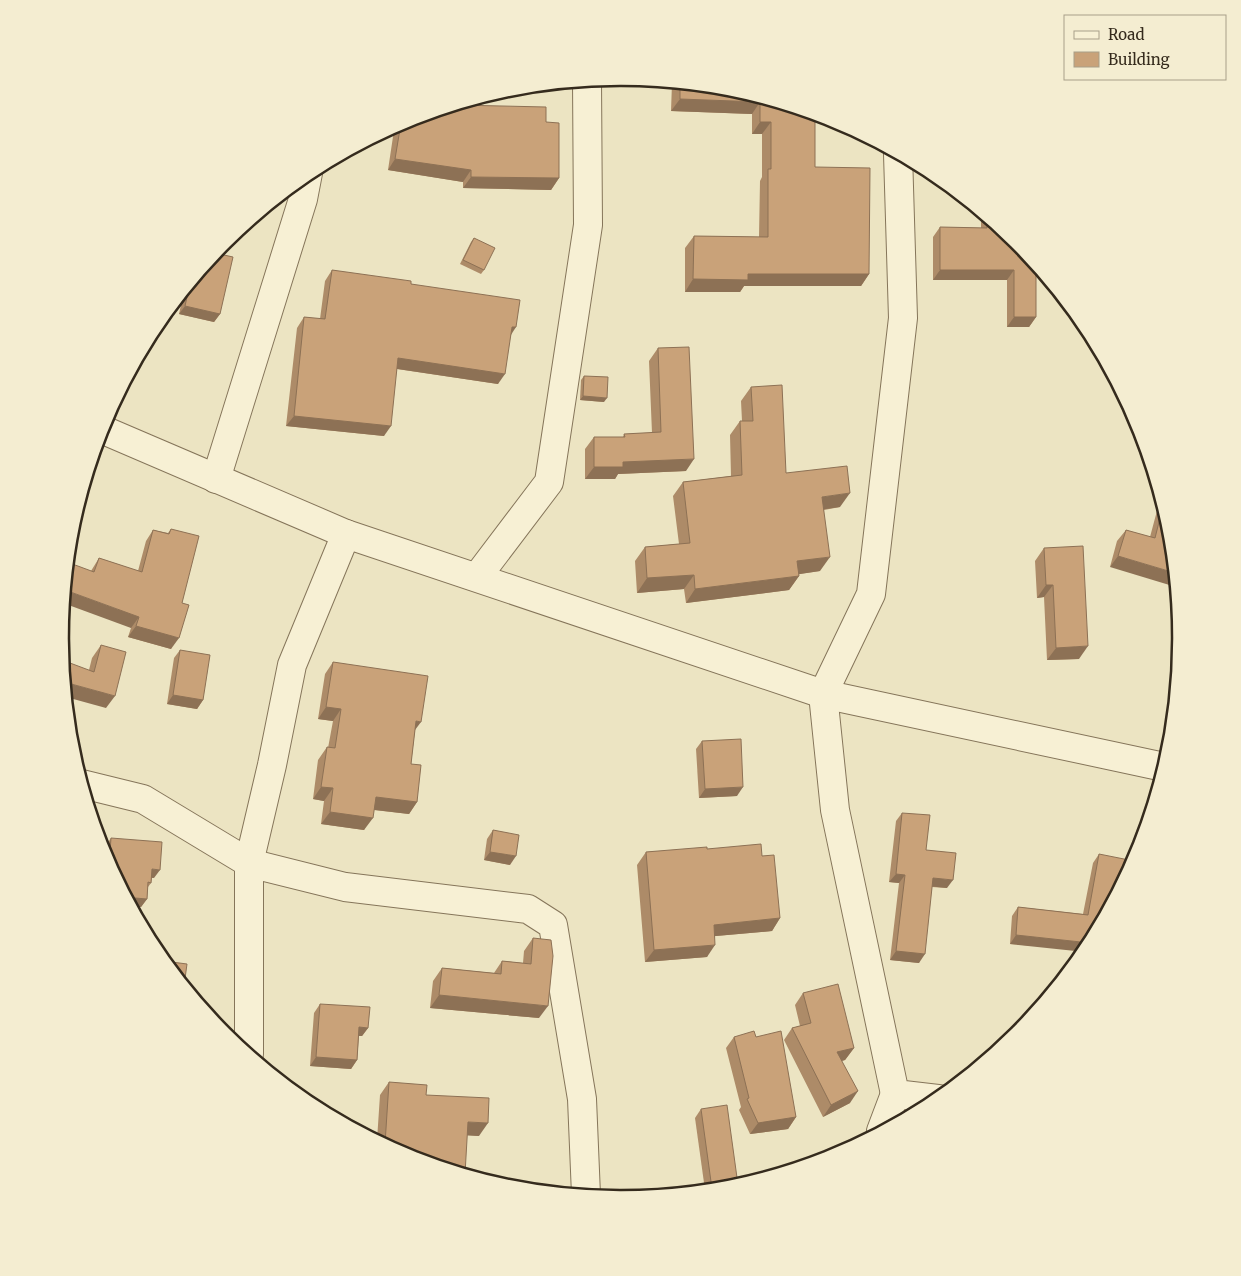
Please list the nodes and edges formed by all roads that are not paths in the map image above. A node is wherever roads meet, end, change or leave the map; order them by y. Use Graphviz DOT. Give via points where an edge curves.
graph roads {
  1 [pos="587,87"];
  2 [pos="898,161"];
  3 [pos="306,185"];
  4 [pos="109,432"];
  5 [pos="216,479"];
  6 [pos="346,534"];
  7 [pos="477,577"];
  8 [pos="823,694"];
  9 [pos="1157,765"];
  10 [pos="89,786"];
  11 [pos="249,863"];
  12 [pos="249,1046"];
  13 [pos="895,1094"];
  14 [pos="926,1098"];
  15 [pos="884,1122"];
  16 [pos="586,1189"];
  1 -- 7 [label="street" via="588,225 550,482"];
  2 -- 8 [label="street" via="903,318 871,594"];
  3 -- 5 [label="street"];
  4 -- 5 [label="street"];
  5 -- 6 [label="street"];
  6 -- 7 [label="street"];
  6 -- 11 [label="street" via="292,666"];
  7 -- 8 [label="street"];
  8 -- 9 [label="street"];
  8 -- 13 [label="street" via="835,810"];
  10 -- 11 [label="street" via="143,799"];
  11 -- 12 [label="street"];
  11 -- 16 [label="street" via="345,887 528,909 552,925 582,1099"];
  13 -- 14 [label="street"];
  13 -- 15 [label="street"];
}
